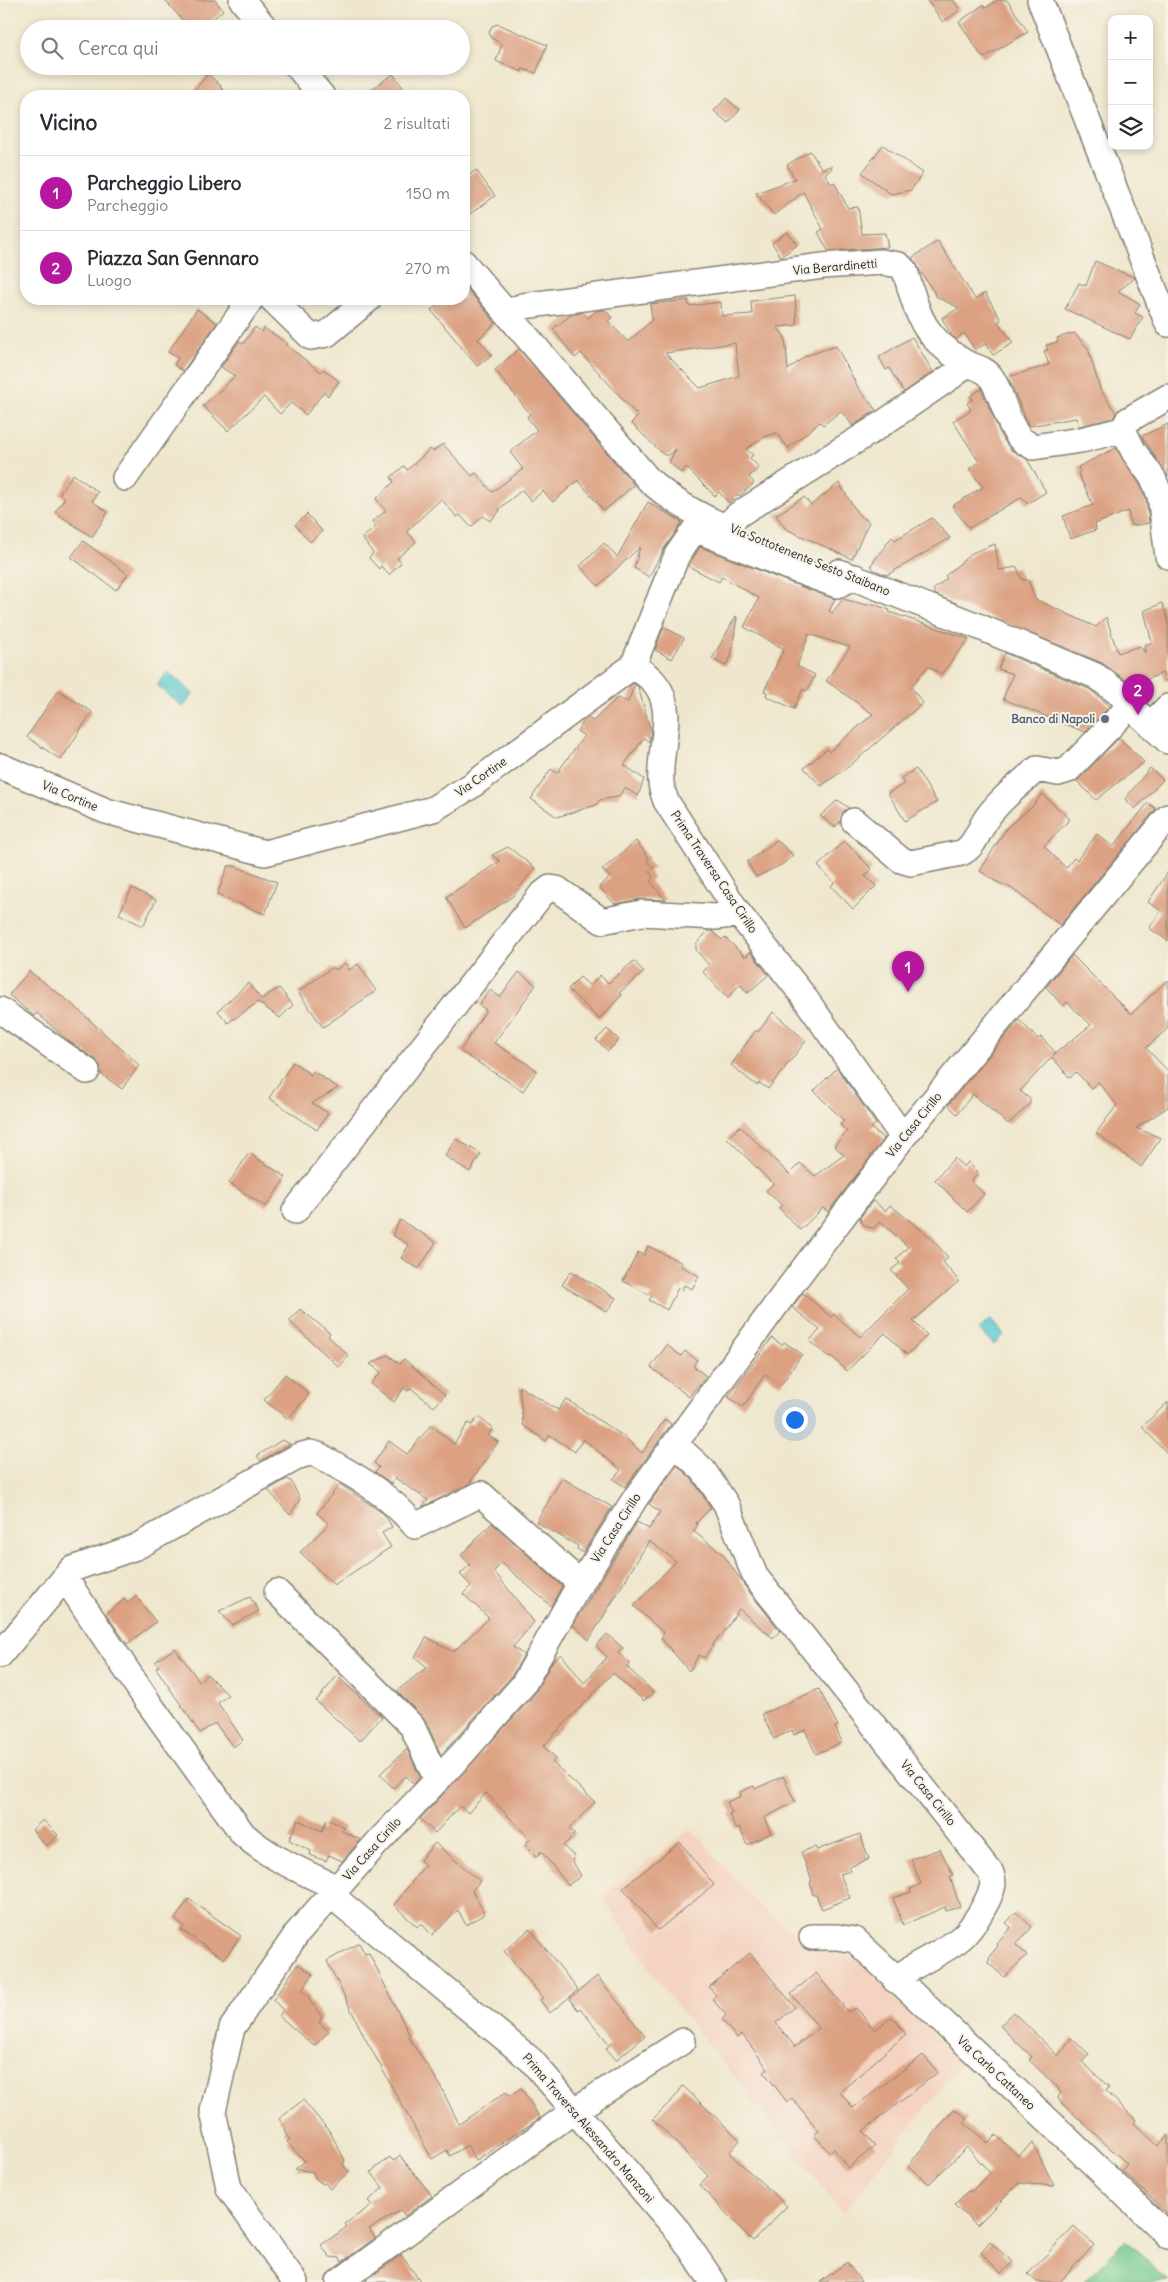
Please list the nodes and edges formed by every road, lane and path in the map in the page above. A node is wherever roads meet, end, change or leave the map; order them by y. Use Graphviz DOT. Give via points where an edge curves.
graph roads {
  1 [pos="242,0"];
  2 [pos="1040,0"];
  3 [pos="259,20"];
  4 [pos="304,75"];
  5 [pos="317,90"];
  6 [pos="470,271"];
  7 [pos="247,305"];
  8 [pos="278,305"];
  9 [pos="362,305"];
  10 [pos="506,313"];
  11 [pos="1168,324"];
  12 [pos="966,364"];
  13 [pos="1168,397"];
  14 [pos="1123,430"];
  15 [pos="125,478"];
  16 [pos="725,527"];
  17 [pos="1168,556"];
  18 [pos="854,577"];
  19 [pos="633,666"];
  20 [pos="1130,706"];
  21 [pos="1162,724"];
  22 [pos="0,766"];
  23 [pos="1168,817"];
  24 [pos="854,821"];
  25 [pos="739,914"];
  26 [pos="0,1010"];
  27 [pos="87,1071"];
  28 [pos="903,1137"];
  29 [pos="295,1211"];
  30 [pos="675,1444"];
  31 [pos="69,1584"];
  32 [pos="581,1584"];
  33 [pos="277,1592"];
  34 [pos="0,1655"];
  35 [pos="437,1780"];
  36 [pos="334,1891"];
  37 [pos="812,1937"];
  38 [pos="895,1980"];
  39 [pos="682,2042"];
  40 [pos="575,2110"];
  41 [pos="1168,2236"];
  42 [pos="295,2282"];
  43 [pos="339,2282"];
  44 [pos="713,2282"];
  1 -- 3 [label="street"];
  2 -- 11 [label="street"];
  4 -- 5 [label="street"];
  6 -- 10 [label="street, Via Sottotenente Sesto Staibano"];
  7 -- 15 [label="street"];
  8 -- 9 [label="street" via="311,336 327,334"];
  10 -- 12 [label="street, Via Berardinetti" via="523,306 711,280 881,262 899,265 905,271 921,321 942,348"];
  10 -- 16 [label="street, Via Sottotenente Sesto Staibano" via="648,479 663,493 698,515"];
  12 -- 14 [label="street, Via Berardinetti" via="982,369 991,377 1018,437 1034,447"];
  12 -- 16 [label="street" via="873,430 739,514"];
  13 -- 14 [label="street" via="1128,420"];
  14 -- 17 [label="street" via="1160,495"];
  16 -- 18 [label="street, Via Sottotenente Sesto Staibano" via="796,558"];
  18 -- 19 [label="street" via="837,585 695,529 678,555"];
  18 -- 20 [label="street, Via Sottotenente Sesto Staibano" via="1096,676"];
  19 -- 22 [label="street, Via Cortine" via="471,786 434,809 265,852 106,811"];
  19 -- 25 [label="street, Prima Traversa Casa Cirillo" via="657,684 663,696 666,710 660,766 666,801"];
  20 -- 21 [label="street, Via Sottotenente Sesto Staibano"];
  20 -- 24 [label="street" via="1068,770 1058,773 1037,769 987,817 968,850 911,863 901,860"];
  23 -- 28 [label="street, Via Casa Cirillo"];
  25 -- 28 [label="street, Prima Traversa Casa Cirillo" via="802,994"];
  25 -- 29 [label="street" via="715,917 642,913 602,921 557,889 550,888 541,895"];
  26 -- 27 [label="street"];
  28 -- 30 [label="street, Via Casa Cirillo"];
  30 -- 32 [label="street, Via Casa Cirillo" via="636,1497"];
  30 -- 38 [label="street, Via Casa Cirillo" via="703,1470 726,1504 755,1576 991,1873 993,1884 970,1928 961,1938"];
  31 -- 36 [label="street, Prima Traversa Alessandro Manzoni" via="148,1702 244,1834 280,1861"];
  32 -- 34 [label="street" via="481,1494 415,1526 375,1487 318,1454 310,1453 299,1456 136,1547 72,1569"];
  32 -- 35 [label="street, Via Casa Cirillo" via="523,1685"];
  33 -- 35 [label="street" via="412,1726"];
  35 -- 36 [label="street, Via Casa Cirillo"];
  36 -- 40 [label="street, Prima Traversa Alessandro Manzoni" via="531,2060"];
  36 -- 42 [label="street, Via Casa Cirillo" via="298,1932 232,2028 213,2112 229,2188"];
  37 -- 38 [label="street, Via Carlo Cattaneo" via="855,1940"];
  38 -- 41 [label="street, Via Carlo Cattaneo"];
  39 -- 40 [label="street"];
  40 -- 43 [label="street"];
  40 -- 44 [label="street, Prima Traversa Alessandro Manzoni" via="679,2232"];
}
